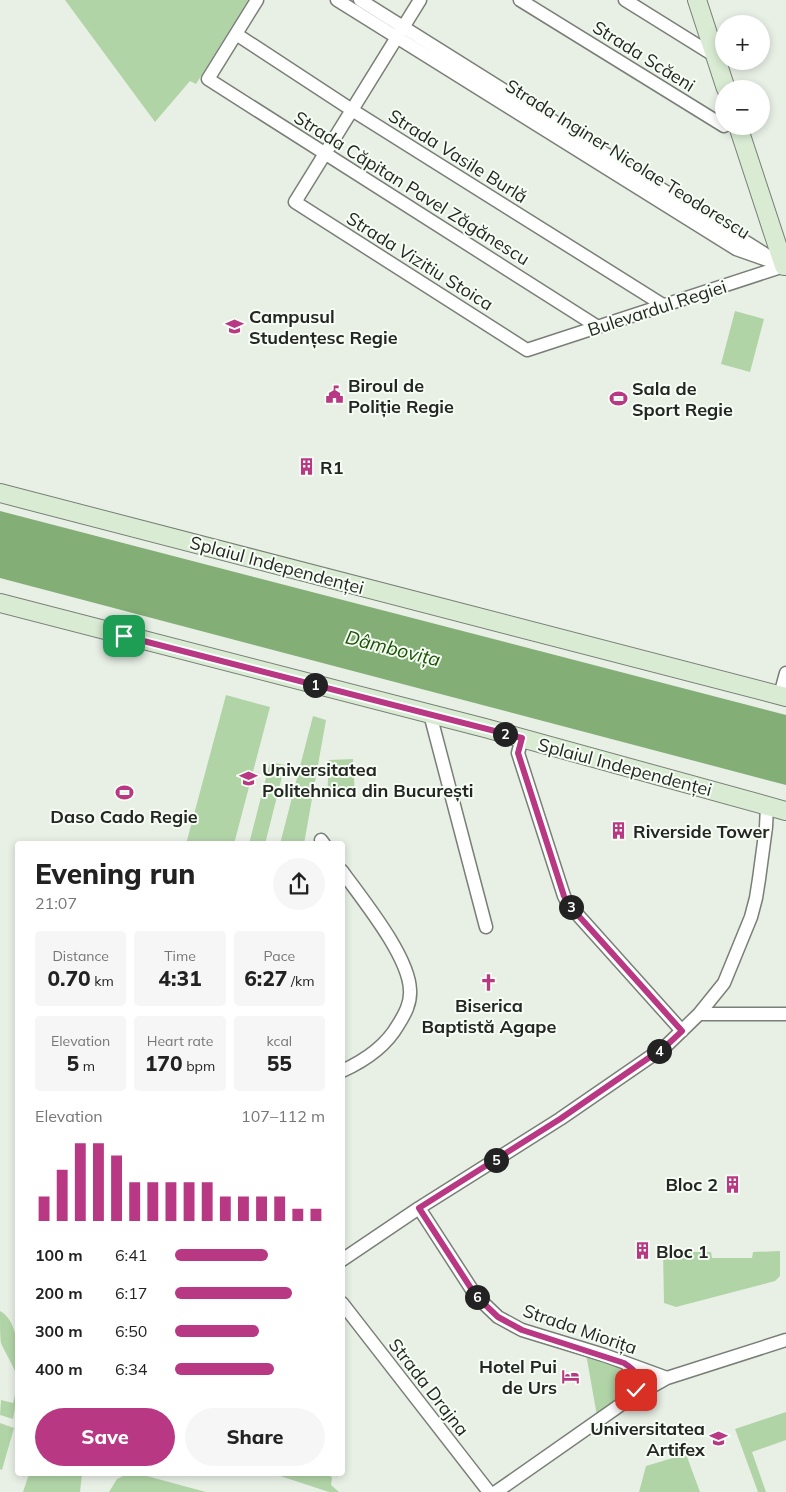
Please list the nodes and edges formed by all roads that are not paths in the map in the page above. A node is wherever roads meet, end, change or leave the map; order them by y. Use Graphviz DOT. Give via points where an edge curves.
graph roads {
  1 [pos="257,0"];
  2 [pos="338,0"];
  3 [pos="360,0"];
  4 [pos="420,0"];
  5 [pos="520,0"];
  6 [pos="625,0"];
  7 [pos="696,0"];
  8 [pos="400,32"];
  9 [pos="236,34"];
  10 [pos="715,56"];
  11 [pos="352,110"];
  12 [pos="715,120"];
  13 [pos="741,135"];
  14 [pos="325,154"];
  15 [pos="785,266"];
  16 [pos="663,306"];
  17 [pos="598,327"];
  18 [pos="527,350"];
  19 [pos="0,493"];
  20 [pos="0,603"];
  21 [pos="786,673"];
  22 [pos="783,696"];
  23 [pos="430,714"];
  24 [pos="522,738"];
  25 [pos="767,806"];
  26 [pos="786,811"];
  27 [pos="345,875"];
  28 [pos="486,927"];
  29 [pos="699,1014"];
  30 [pos="786,1014"];
  31 [pos="682,1031"];
  32 [pos="345,1069"];
  33 [pos="419,1208"];
  34 [pos="345,1258"];
  35 [pos="345,1307"];
  36 [pos="786,1340"];
  37 [pos="624,1363"];
  38 [pos="667,1378"];
  39 [pos="626,1401"];
  40 [pos="489,1492"];
  41 [pos="496,1492"];
  1 -- 9 [label="street"];
  2 -- 8 [label="street, Strada Inginer Nicolae Teodorescu"];
  3 -- 8 [label="street, Strada Inginer Nicolae Teodorescu"];
  4 -- 8 [label="street"];
  5 -- 12 [label="street, Strada Scăeni"];
  6 -- 10 [label="street"];
  7 -- 10 [label="main road"];
  8 -- 11 [label="street"];
  8 -- 15 [label="street, Strada Inginer Nicolae Teodorescu" via="736,249"];
  9 -- 11 [label="street, Strada Vasile Burlă"];
  9 -- 14 [label="street, Strada Căpitan Pavel Zăgănescu" via="208,80"];
  11 -- 14 [label="street"];
  11 -- 16 [label="street, Strada Vasile Burlă"];
  13 -- 15 [label="main road"];
  14 -- 17 [label="street, Strada Căpitan Pavel Zăgănescu"];
  14 -- 18 [label="street, Strada Vizitiu Stoica" via="295,202"];
  15 -- 16 [label="street, Bulevardul Regiei"];
  16 -- 17 [label="street, Bulevardul Regiei"];
  17 -- 18 [label="street, Bulevardul Regiei"];
  19 -- 22 [label="main road, Splaiul Independenței"];
  20 -- 23 [label="main road, Splaiul Independenței"];
  21 -- 22 [label="street"];
  23 -- 24 [label="main road, Splaiul Independenței"];
  23 -- 28 [label="street"];
  24 -- 25 [label="main road, Splaiul Independenței"];
  24 -- 31 [label="street" via="518,753 568,904"];
  25 -- 26 [label="main road, Splaiul Independenței"];
  25 -- 29 [label="street" via="751,917 724,983"];
  27 -- 32 [label="street" via="401,958 409,979 410,1002 395,1032 384,1044"];
  29 -- 30 [label="street"];
  29 -- 31 [label="street"];
  31 -- 33 [label="street" via="666,1046 560,1119"];
  33 -- 34 [label="street"];
  33 -- 37 [label="street, Strada Miorița" via="476,1296 498,1317 522,1330"];
  35 -- 40 [label="street, Strada Drajna"];
  36 -- 38 [label="street"];
  37 -- 38 [label="street, Strada Miorița"];
  37 -- 39 [label="street" via="634,1370 639,1381"];
  38 -- 39 [label="street"];
  39 -- 41 [label="street"];
}
